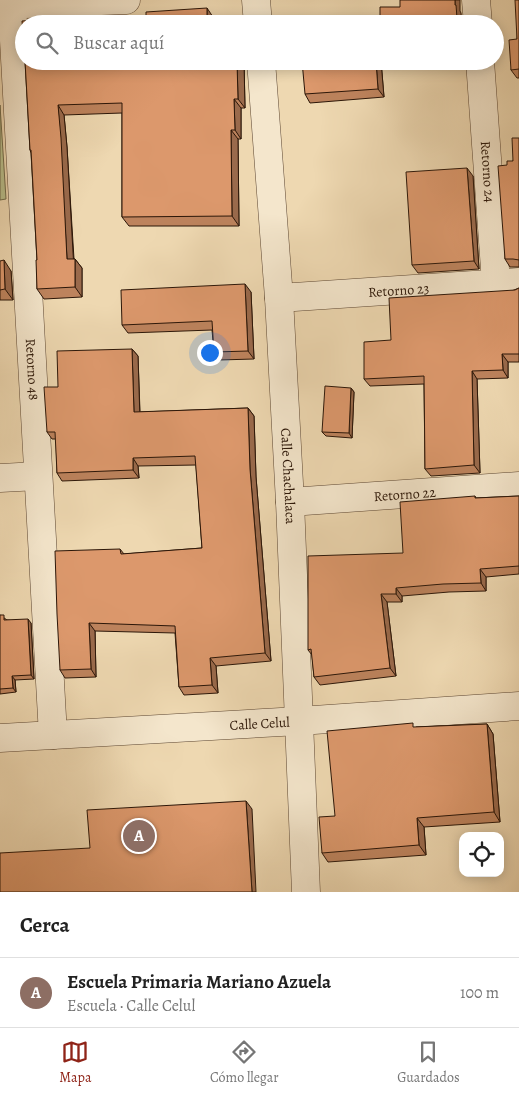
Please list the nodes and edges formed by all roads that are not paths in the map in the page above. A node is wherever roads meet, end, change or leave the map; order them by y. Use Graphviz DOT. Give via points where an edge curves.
graph roads {
  1 [pos="126,0"];
  2 [pos="256,0"];
  3 [pos="476,0"];
  4 [pos="6,5"];
  5 [pos="257,15"];
  6 [pos="477,15"];
  7 [pos="262,70"];
  8 [pos="481,70"];
  9 [pos="12,217"];
  10 [pos="507,282"];
  11 [pos="279,298"];
  12 [pos="38,476"];
  13 [pos="0,478"];
  14 [pos="519,486"];
  15 [pos="290,502"];
  16 [pos="519,706"];
  17 [pos="298,720"];
  18 [pos="53,735"];
  19 [pos="0,738"];
  20 [pos="306,892"];
  1 -- 4 [label="street"];
  2 -- 5 [label="street"];
  3 -- 6 [label="street"];
  4 -- 9 [label="street, Retorno 48"];
  7 -- 11 [label="street, Calle Chachalaca"];
  8 -- 10 [label="street, Retorno 24"];
  9 -- 12 [label="street, Retorno 48"];
  10 -- 11 [label="street, Retorno 23"];
  11 -- 15 [label="street, Calle Chachalaca"];
  12 -- 13 [label="street"];
  12 -- 18 [label="street, Retorno 48"];
  14 -- 15 [label="street, Retorno 22"];
  15 -- 17 [label="street, Calle Chachalaca"];
  16 -- 17 [label="street, Calle Celul"];
  17 -- 18 [label="street, Calle Celul"];
  17 -- 20 [label="street, Calle Chachalaca"];
  18 -- 19 [label="street, Calle Celul"];
}
